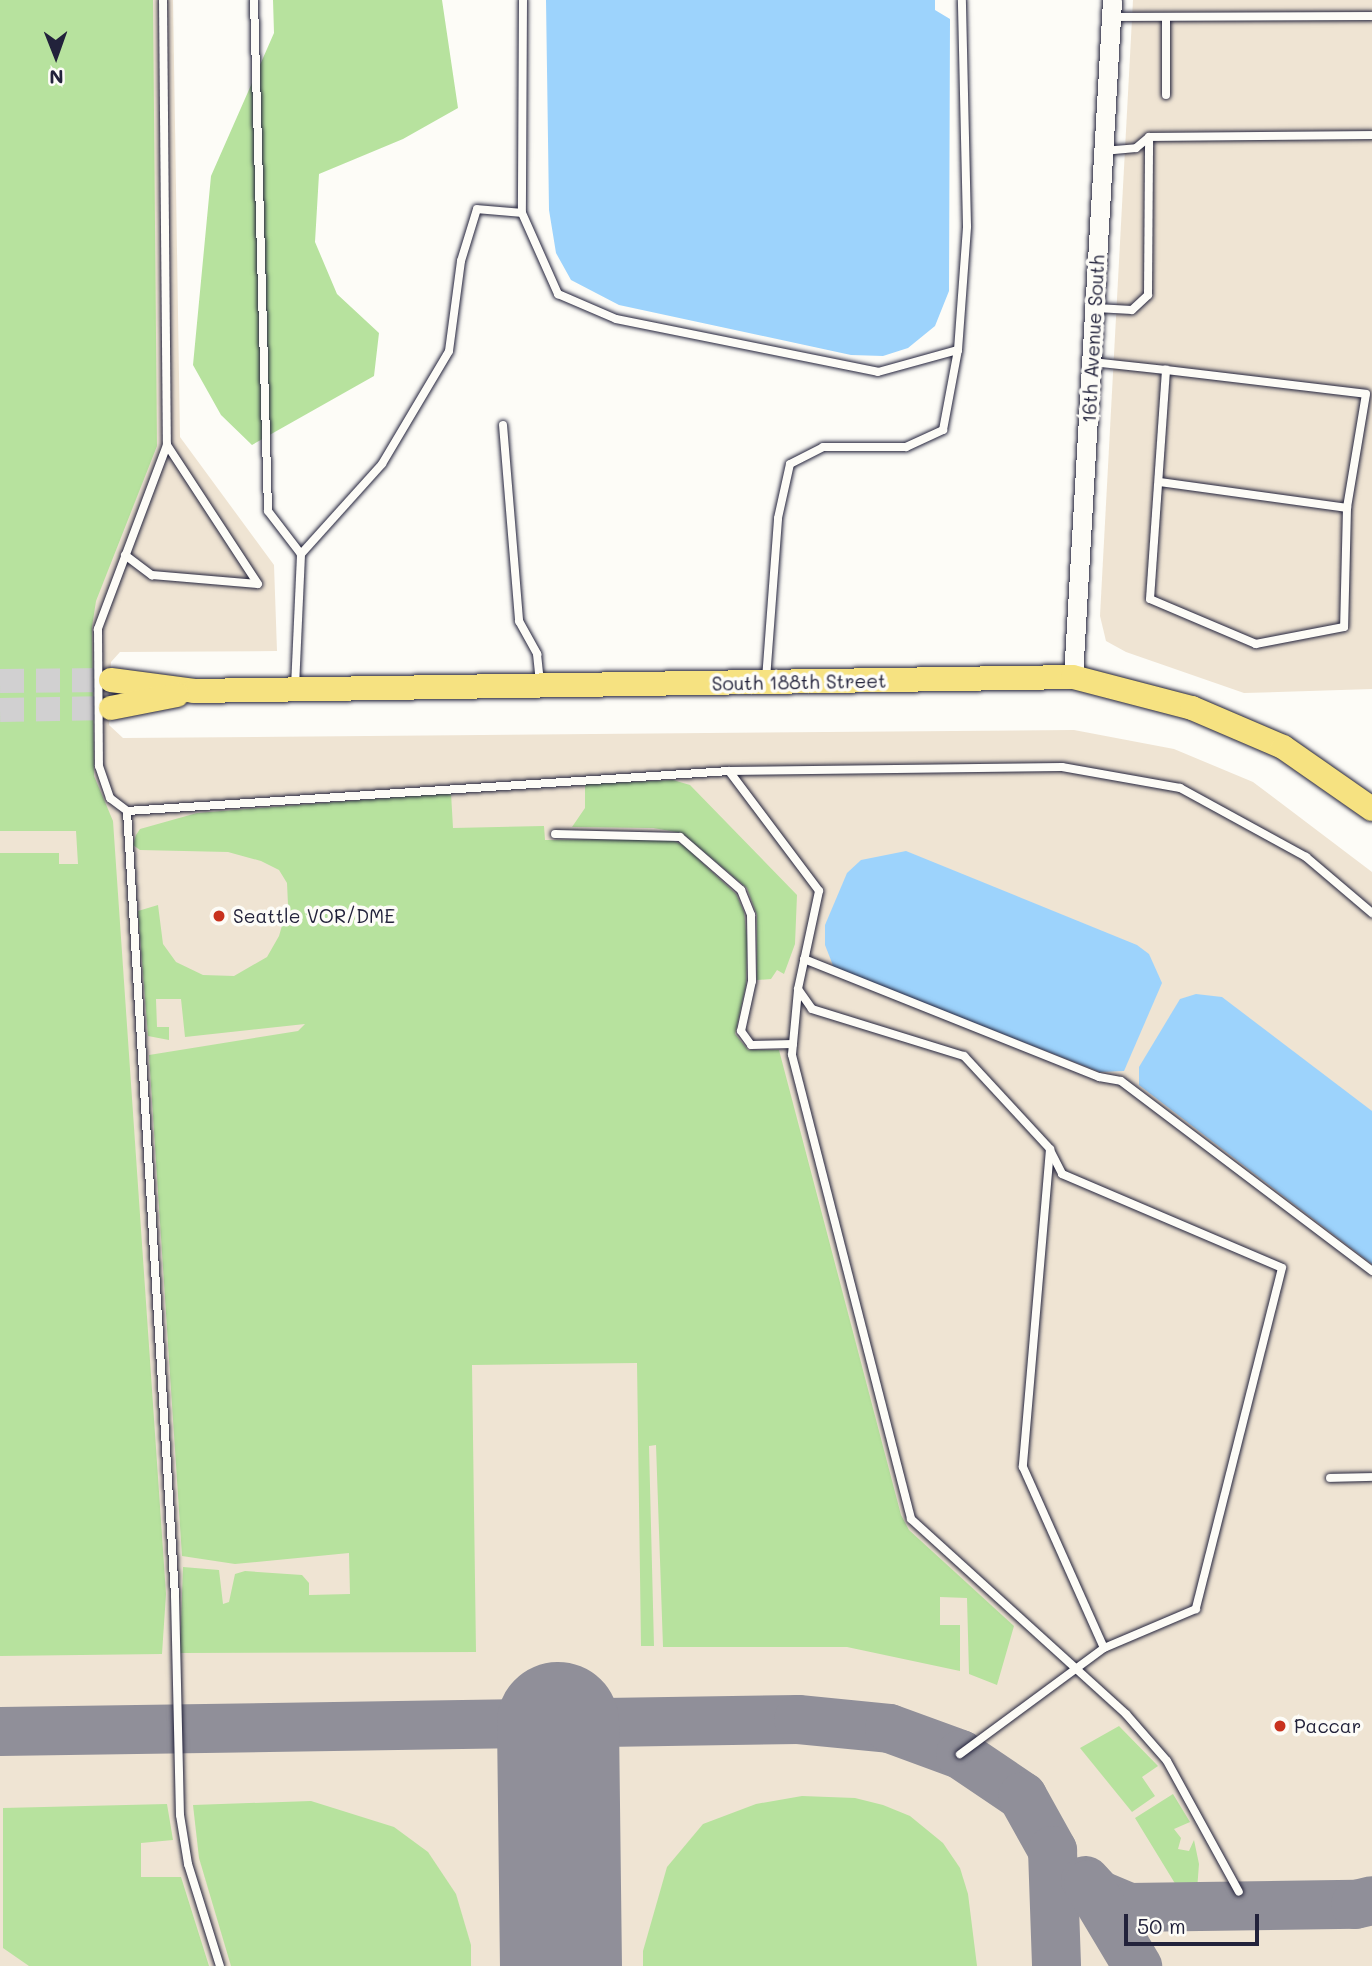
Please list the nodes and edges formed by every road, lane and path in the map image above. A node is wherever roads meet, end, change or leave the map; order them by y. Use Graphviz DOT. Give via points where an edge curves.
graph roads {
  1 [pos="163,0"];
  2 [pos="254,0"];
  3 [pos="523,0"];
  4 [pos="962,0"];
  5 [pos="1111,8"];
  6 [pos="1372,16"];
  7 [pos="1166,17"];
  8 [pos="1166,95"];
  9 [pos="1372,135"];
  10 [pos="1149,137"];
  11 [pos="1103,151"];
  12 [pos="522,213"];
  13 [pos="1094,308"];
  14 [pos="958,350"];
  15 [pos="1091,362"];
  16 [pos="1166,370"];
  17 [pos="503,425"];
  18 [pos="167,445"];
  19 [pos="1160,482"];
  20 [pos="1347,508"];
  21 [pos="301,554"];
  22 [pos="125,555"];
  23 [pos="1073,677"];
  24 [pos="111,680"];
  25 [pos="766,682"];
  26 [pos="541,686"];
  27 [pos="295,690"];
  28 [pos="194,691"];
  29 [pos="111,708"];
  30 [pos="729,771"];
  31 [pos="1372,809"];
  32 [pos="127,811"];
  33 [pos="555,834"];
  34 [pos="1372,913"];
  35 [pos="804,959"];
  36 [pos="798,989"];
  37 [pos="793,1044"];
  38 [pos="1050,1149"];
  39 [pos="1372,1271"];
  40 [pos="1372,1477"];
  41 [pos="1329,1478"];
  42 [pos="1104,1648"];
  43 [pos="1076,1670"];
  44 [pos="960,1754"];
  45 [pos="1239,1892"];
  46 [pos="220,1966"];
  1 -- 18 [label="lane"];
  2 -- 21 [label="lane" via="268,511"];
  3 -- 12 [label="lane"];
  4 -- 14 [label="lane" via="967,226"];
  5 -- 7 [label="lane"];
  5 -- 11 [label="street, 16th Avenue South"];
  6 -- 7 [label="lane"];
  7 -- 8 [label="lane"];
  9 -- 10 [label="lane"];
  10 -- 11 [label="lane" via="1136,148"];
  10 -- 13 [label="lane" via="1148,295 1132,310"];
  11 -- 13 [label="street, 16th Avenue South"];
  12 -- 14 [label="lane" via="558,294 616,318 877,372"];
  12 -- 21 [label="lane" via="477,209 461,261 449,351 382,464"];
  13 -- 15 [label="street, 16th Avenue South"];
  14 -- 25 [label="lane" via="943,430 906,447 823,447 790,464 778,518"];
  15 -- 16 [label="lane"];
  15 -- 23 [label="street, 16th Avenue South"];
  16 -- 19 [label="lane"];
  16 -- 20 [label="lane" via="1366,394"];
  17 -- 26 [label="lane" via="519,621 537,654"];
  18 -- 22 [label="lane"];
  18 -- 22 [label="lane" via="258,584 152,575"];
  19 -- 20 [label="lane"];
  19 -- 20 [label="lane" via="1150,599 1256,644 1344,627"];
  21 -- 27 [label="lane"];
  22 -- 32 [label="lane" via="97,629 99,766 110,799"];
  23 -- 25 [label="main road, South 188th Street"];
  23 -- 31 [label="main road, South 188th Street" via="1192,708 1283,747"];
  24 -- 28 [label="main road, South 188th Street"];
  25 -- 26 [label="main road, South 188th Street"];
  26 -- 27 [label="main road, South 188th Street"];
  27 -- 28 [label="main road, South 188th Street"];
  28 -- 29 [label="main road, South 188th Street"];
  30 -- 32 [label="lane"];
  30 -- 34 [label="lane" via="1062,767 1180,788 1306,858"];
  30 -- 35 [label="lane" via="819,891"];
  32 -- 46 [label="lane" via="174,1583 180,1815 188,1864"];
  33 -- 37 [label="lane" via="680,837 731,881 741,890 751,915 752,981 741,1031 751,1045"];
  35 -- 36 [label="lane"];
  35 -- 39 [label="lane" via="1099,1077 1121,1081"];
  36 -- 37 [label="lane"];
  36 -- 38 [label="lane" via="812,1009 964,1056"];
  37 -- 43 [label="lane" via="792,1055 911,1519"];
  38 -- 42 [label="lane" via="1023,1467"];
  38 -- 42 [label="lane" via="1062,1174 1282,1268 1196,1609"];
  40 -- 41 [label="lane"];
  42 -- 43 [label="lane"];
  43 -- 44 [label="lane"];
  43 -- 45 [label="lane" via="1126,1714 1167,1761"];
}
